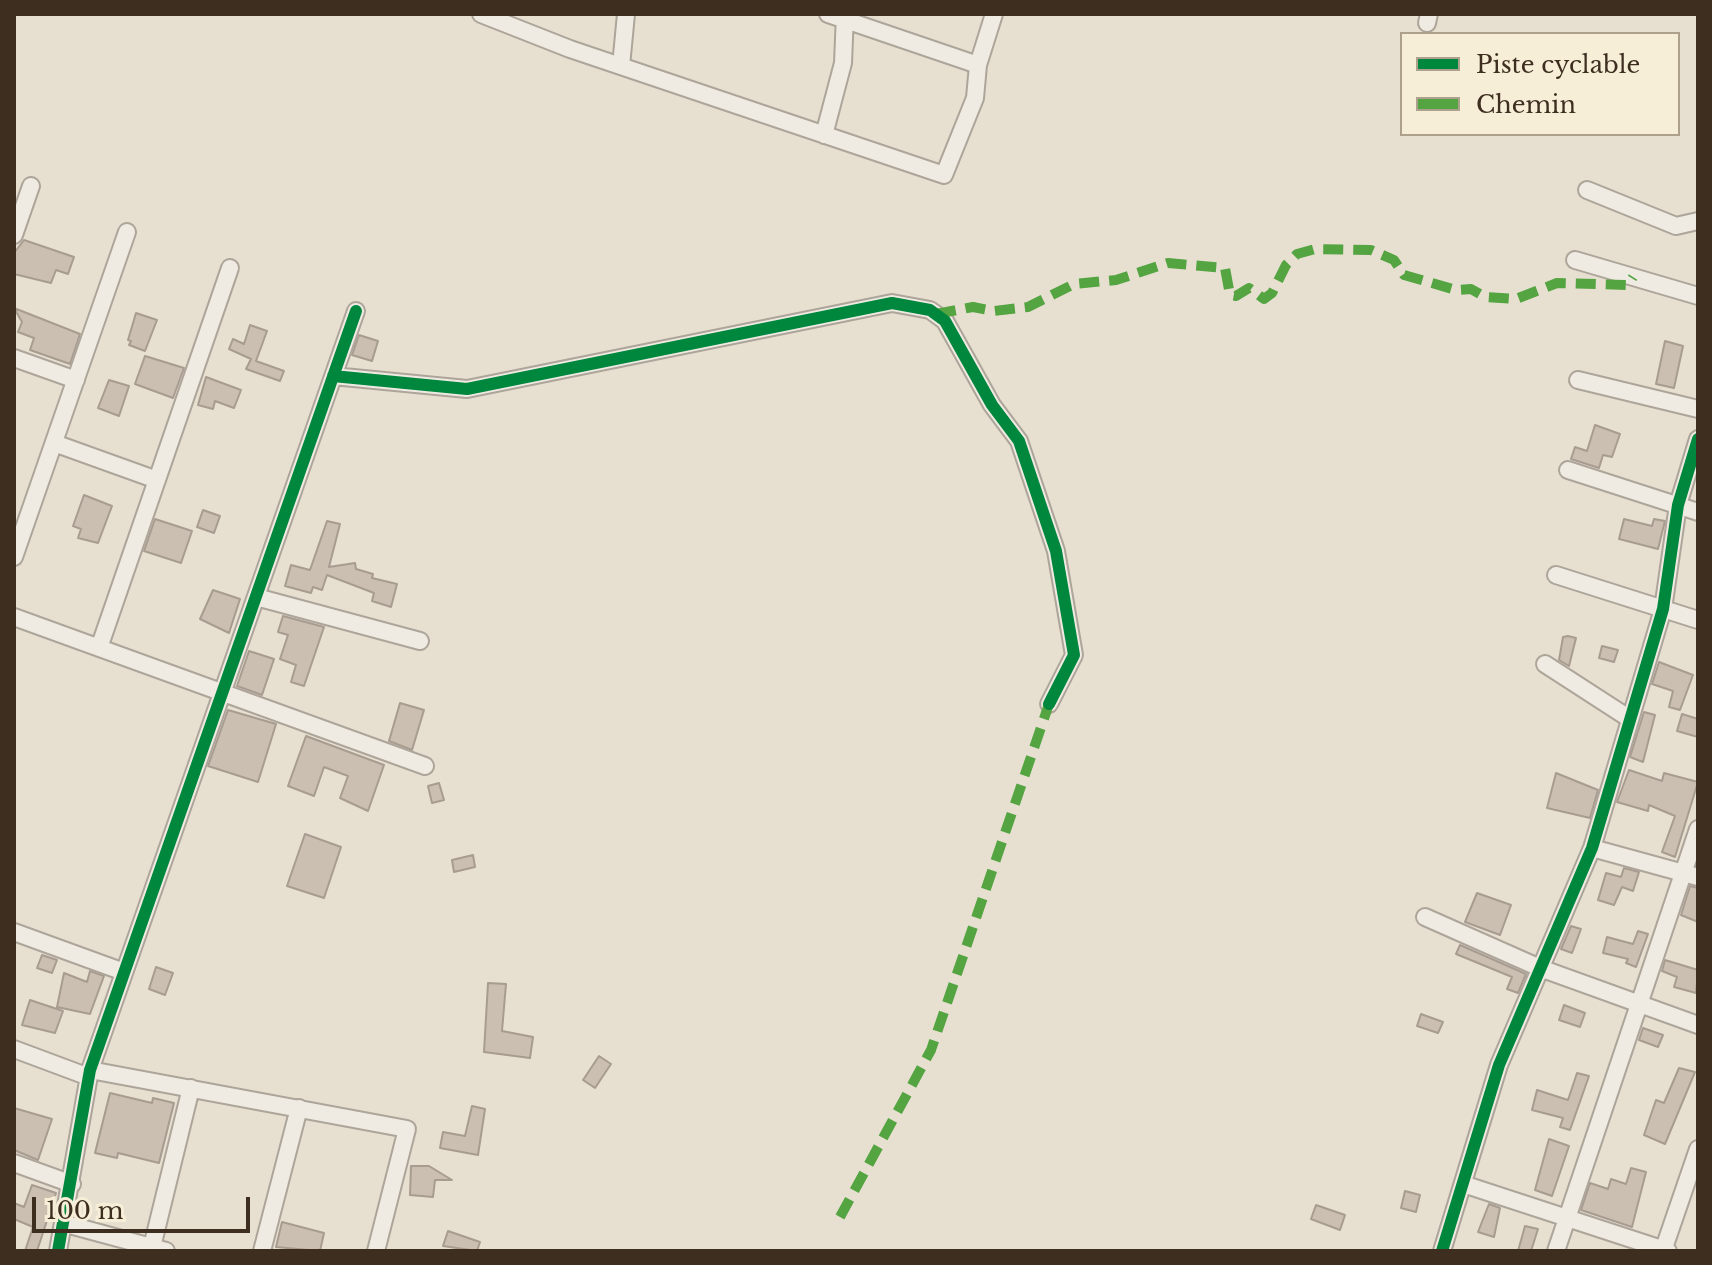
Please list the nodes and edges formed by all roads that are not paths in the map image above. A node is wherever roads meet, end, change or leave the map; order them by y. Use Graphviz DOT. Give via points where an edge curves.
graph roads {
  1 [pos="481,14"];
  2 [pos="626,14"];
  3 [pos="994,14"];
  4 [pos="839,16"];
  5 [pos="978,65"];
  6 [pos="621,66"];
  7 [pos="824,135"];
  8 [pos="31,186"];
  9 [pos="1587,190"];
  10 [pos="1698,221"];
  11 [pos="127,232"];
  12 [pos="14,235"];
  13 [pos="1575,260"];
  14 [pos="230,268"];
  15 [pos="1698,296"];
  16 [pos="356,311"];
  17 [pos="14,358"];
  18 [pos="333,376"];
  19 [pos="76,380"];
  20 [pos="1578,380"];
  21 [pos="1698,409"];
  22 [pos="1698,439"];
  23 [pos="54,443"];
  24 [pos="1568,470"];
  25 [pos="157,480"];
  26 [pos="1678,505"];
  27 [pos="1698,512"];
  28 [pos="14,557"];
  29 [pos="1556,575"];
  30 [pos="256,597"];
  31 [pos="1663,609"];
  32 [pos="14,617"];
  33 [pos="1698,620"];
  34 [pos="420,641"];
  35 [pos="99,648"];
  36 [pos="1545,664"];
  37 [pos="222,692"];
  38 [pos="1049,704"];
  39 [pos="1630,719"];
  40 [pos="425,766"];
  41 [pos="1698,829"];
  42 [pos="1592,848"];
  43 [pos="1691,875"];
  44 [pos="1425,917"];
  45 [pos="14,932"];
  46 [pos="1540,968"];
  47 [pos="124,972"];
  48 [pos="1639,1005"];
  49 [pos="1698,1025"];
  50 [pos="14,1049"];
  51 [pos="90,1073"];
  52 [pos="191,1088"];
  53 [pos="299,1108"];
  54 [pos="1698,1149"];
  55 [pos="14,1163"];
  56 [pos="72,1184"];
  57 [pos="1463,1184"];
  58 [pos="1568,1215"];
  59 [pos="66,1224"];
  60 [pos="156,1250"];
  61 [pos="1665,1250"];
  62 [pos="58,1251"];
  63 [pos="262,1251"];
  64 [pos="376,1251"];
  65 [pos="1442,1251"];
  66 [pos="1556,1251"];
  1 -- 6 [label="street"];
  2 -- 6 [label="street"];
  3 -- 5 [label="street"];
  4 -- 5 [label="street"];
  4 -- 7 [label="street" via="843,63"];
  5 -- 7 [label="street" via="975,98 944,175"];
  6 -- 7 [label="street"];
  8 -- 12 [label="street"];
  9 -- 10 [label="street" via="1676,226"];
  11 -- 19 [label="street"];
  13 -- 15 [label="street"];
  14 -- 25 [label="street"];
  16 -- 18 [label="street"];
  17 -- 19 [label="street"];
  18 -- 30 [label="street"];
  18 -- 38 [label="street" via="467,389 892,303 930,310 945,321 992,405 1019,441 1056,551 1074,655"];
  19 -- 23 [label="street"];
  20 -- 21 [label="street"];
  22 -- 26 [label="street"];
  23 -- 25 [label="street"];
  23 -- 28 [label="street"];
  24 -- 26 [label="street"];
  25 -- 35 [label="street"];
  26 -- 27 [label="street"];
  26 -- 31 [label="street"];
  29 -- 31 [label="street"];
  30 -- 34 [label="street"];
  30 -- 37 [label="street"];
  31 -- 33 [label="street"];
  31 -- 39 [label="street"];
  32 -- 35 [label="street"];
  35 -- 37 [label="street"];
  36 -- 39 [label="street"];
  37 -- 40 [label="street"];
  37 -- 47 [label="street"];
  39 -- 42 [label="street"];
  41 -- 43 [label="street"];
  42 -- 43 [label="street"];
  42 -- 46 [label="street"];
  43 -- 48 [label="street"];
  44 -- 46 [label="street"];
  45 -- 47 [label="street"];
  46 -- 48 [label="street"];
  46 -- 57 [label="street" via="1499,1065"];
  47 -- 51 [label="street"];
  48 -- 49 [label="street"];
  48 -- 58 [label="street"];
  50 -- 51 [label="street"];
  51 -- 52 [label="street"];
  51 -- 56 [label="street"];
  52 -- 53 [label="street"];
  52 -- 60 [label="street"];
  53 -- 63 [label="street"];
  53 -- 64 [label="street" via="407,1129"];
  54 -- 61 [label="street"];
  55 -- 56 [label="street"];
  56 -- 59 [label="street"];
  57 -- 58 [label="street"];
  57 -- 65 [label="street"];
  58 -- 61 [label="street"];
  58 -- 66 [label="street"];
  59 -- 60 [label="street"];
  59 -- 62 [label="street"];
}
